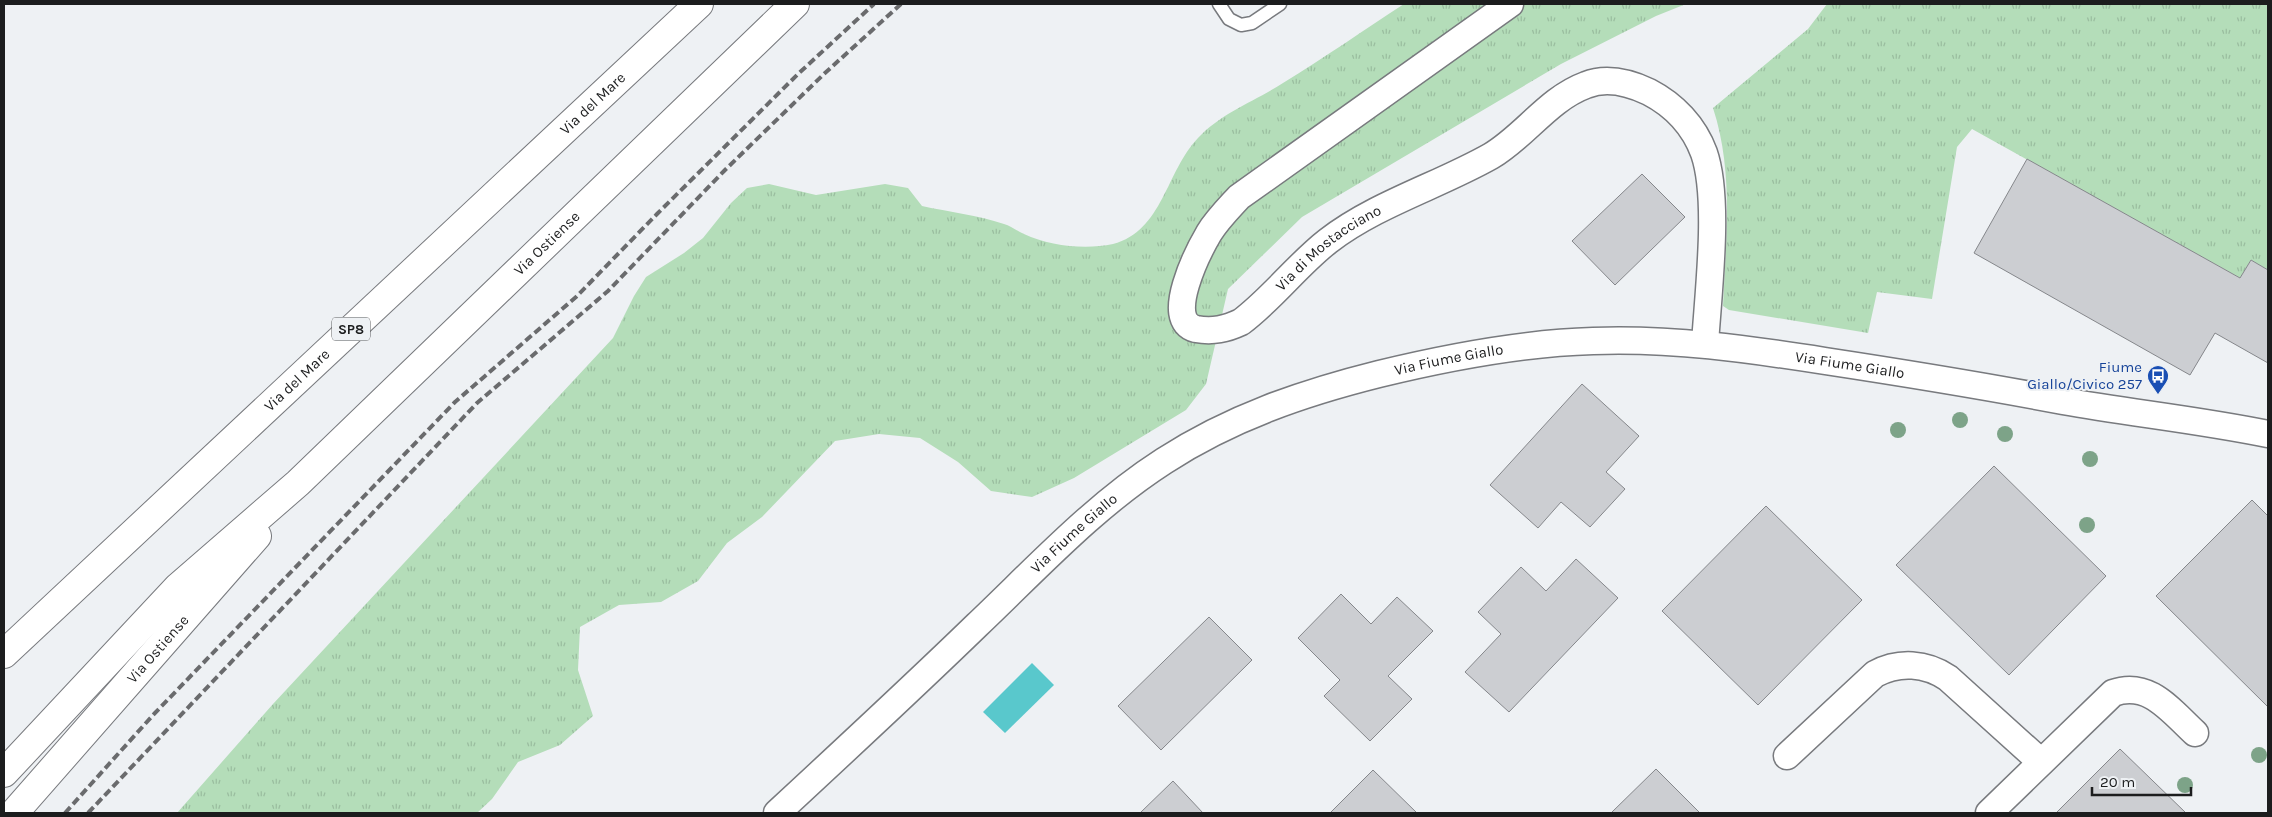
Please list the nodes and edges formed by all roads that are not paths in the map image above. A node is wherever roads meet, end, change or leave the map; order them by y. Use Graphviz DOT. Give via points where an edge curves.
graph roads {
  1 [pos="699,4"];
  2 [pos="795,4"];
  3 [pos="1220,4"];
  4 [pos="1280,4"];
  5 [pos="1510,4"];
  6 [pos="1705,344"];
  7 [pos="2268,434"];
  8 [pos="298,483"];
  9 [pos="4,654"];
  10 [pos="2195,733"];
  11 [pos="1787,756"];
  12 [pos="2041,762"];
  13 [pos="4,773"];
  14 [pos="14,813"];
  15 [pos="777,813"];
  16 [pos="1989,813"];
  1 -- 9 [label="main road, Via del Mare / SP8"];
  2 -- 8 [label="main road, Via Ostiense"];
  3 -- 4 [label="lane" via="1229,18 1241,25 1252,23"];
  5 -- 6 [label="street, Via di Mostacciano" via="1239,198 1209,232 1194,263 1182,304 1184,319 1191,328 1204,330 1228,328 1241,322 1328,241 1357,223 1491,156 1571,91 1587,84 1616,82 1639,88 1667,102 1687,123 1704,154 1711,227"];
  6 -- 7 [label="street, Via Fiume Giallo" via="1871,368"];
  6 -- 15 [label="street, Via Fiume Giallo" via="1593,341 1462,356 1307,393 1211,433 1144,474 1094,514"];
  8 -- 13 [label="main road, Via Ostiense" via="178,587"];
  8 -- 14 [label="main road, Via Ostiense" via="251,544"];
  10 -- 12 [label="street" via="2152,694 2122,690 2106,698"];
  11 -- 12 [label="street" via="1875,674 1908,665 1933,669 1948,678"];
  12 -- 16 [label="street"];
}
